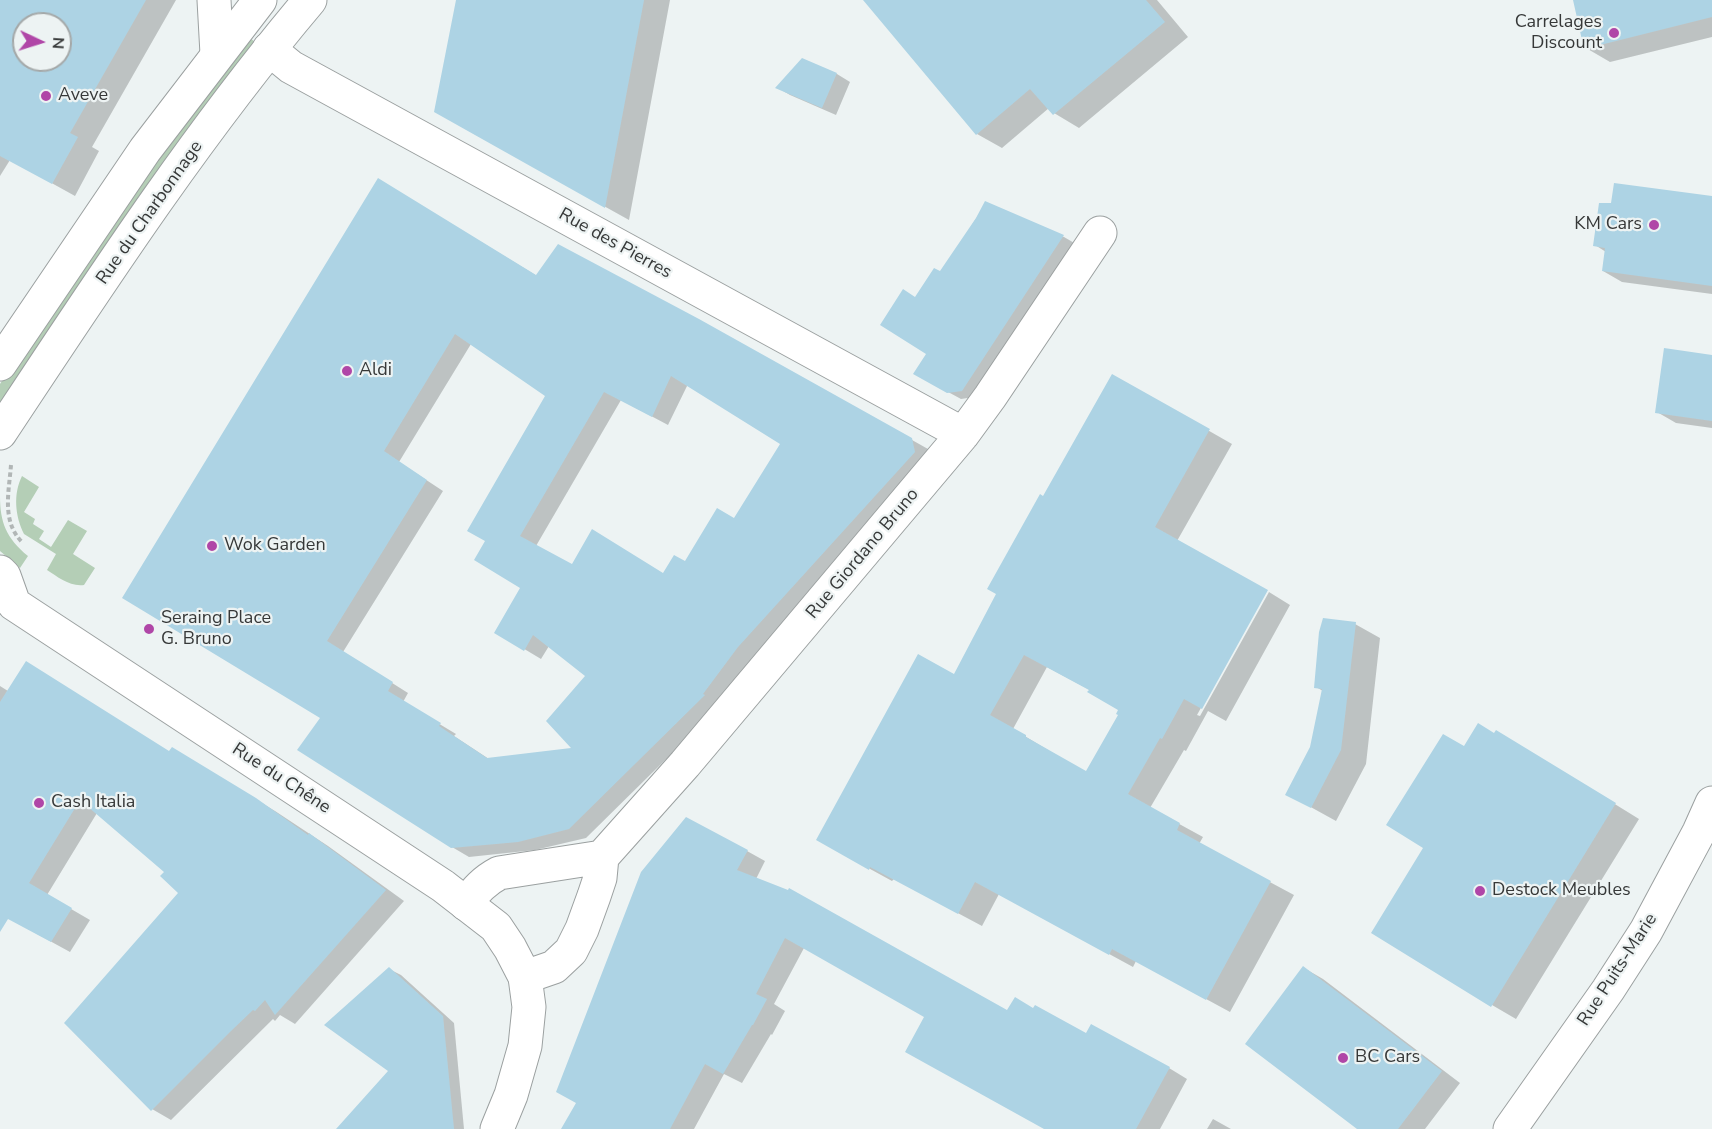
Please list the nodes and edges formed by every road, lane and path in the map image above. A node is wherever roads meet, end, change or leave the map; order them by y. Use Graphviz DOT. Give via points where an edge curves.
graph roads {
  1 [pos="214,0"];
  2 [pos="260,0"];
  3 [pos="310,0"];
  4 [pos="269,49"];
  5 [pos="217,54"];
  6 [pos="1100,233"];
  7 [pos="0,364"];
  8 [pos="0,433"];
  9 [pos="963,434"];
  10 [pos="0,572"];
  11 [pos="7,607"];
  12 [pos="1712,803"];
  13 [pos="602,857"];
  14 [pos="466,904"];
  15 [pos="525,977"];
  16 [pos="497,1129"];
  17 [pos="1510,1129"];
  1 -- 5 [label="street"];
  2 -- 5 [label="street"];
  3 -- 4 [label="street, Rue du Charbonnage"];
  4 -- 8 [label="street, Rue du Charbonnage" via="168,182"];
  4 -- 9 [label="street, Rue des Pierres" via="291,67"];
  5 -- 7 [label="street" via="145,150"];
  6 -- 9 [label="street, Rue Giordano Bruno"];
  9 -- 13 [label="street, Rue Giordano Bruno"];
  10 -- 11 [label="street, Rue du Chêne" via="4,576"];
  11 -- 14 [label="street, Rue du Chêne" via="435,880"];
  12 -- 17 [label="street, Rue Puits-Marie" via="1646,931"];
  13 -- 14 [label="street" via="499,873 478,888"];
  13 -- 15 [label="street" via="600,878 571,951 554,967"];
  14 -- 15 [label="street, Rue du Chêne" via="495,927"];
  15 -- 16 [label="street, Rue du Chêne" via="529,1007 525,1046"];
}
